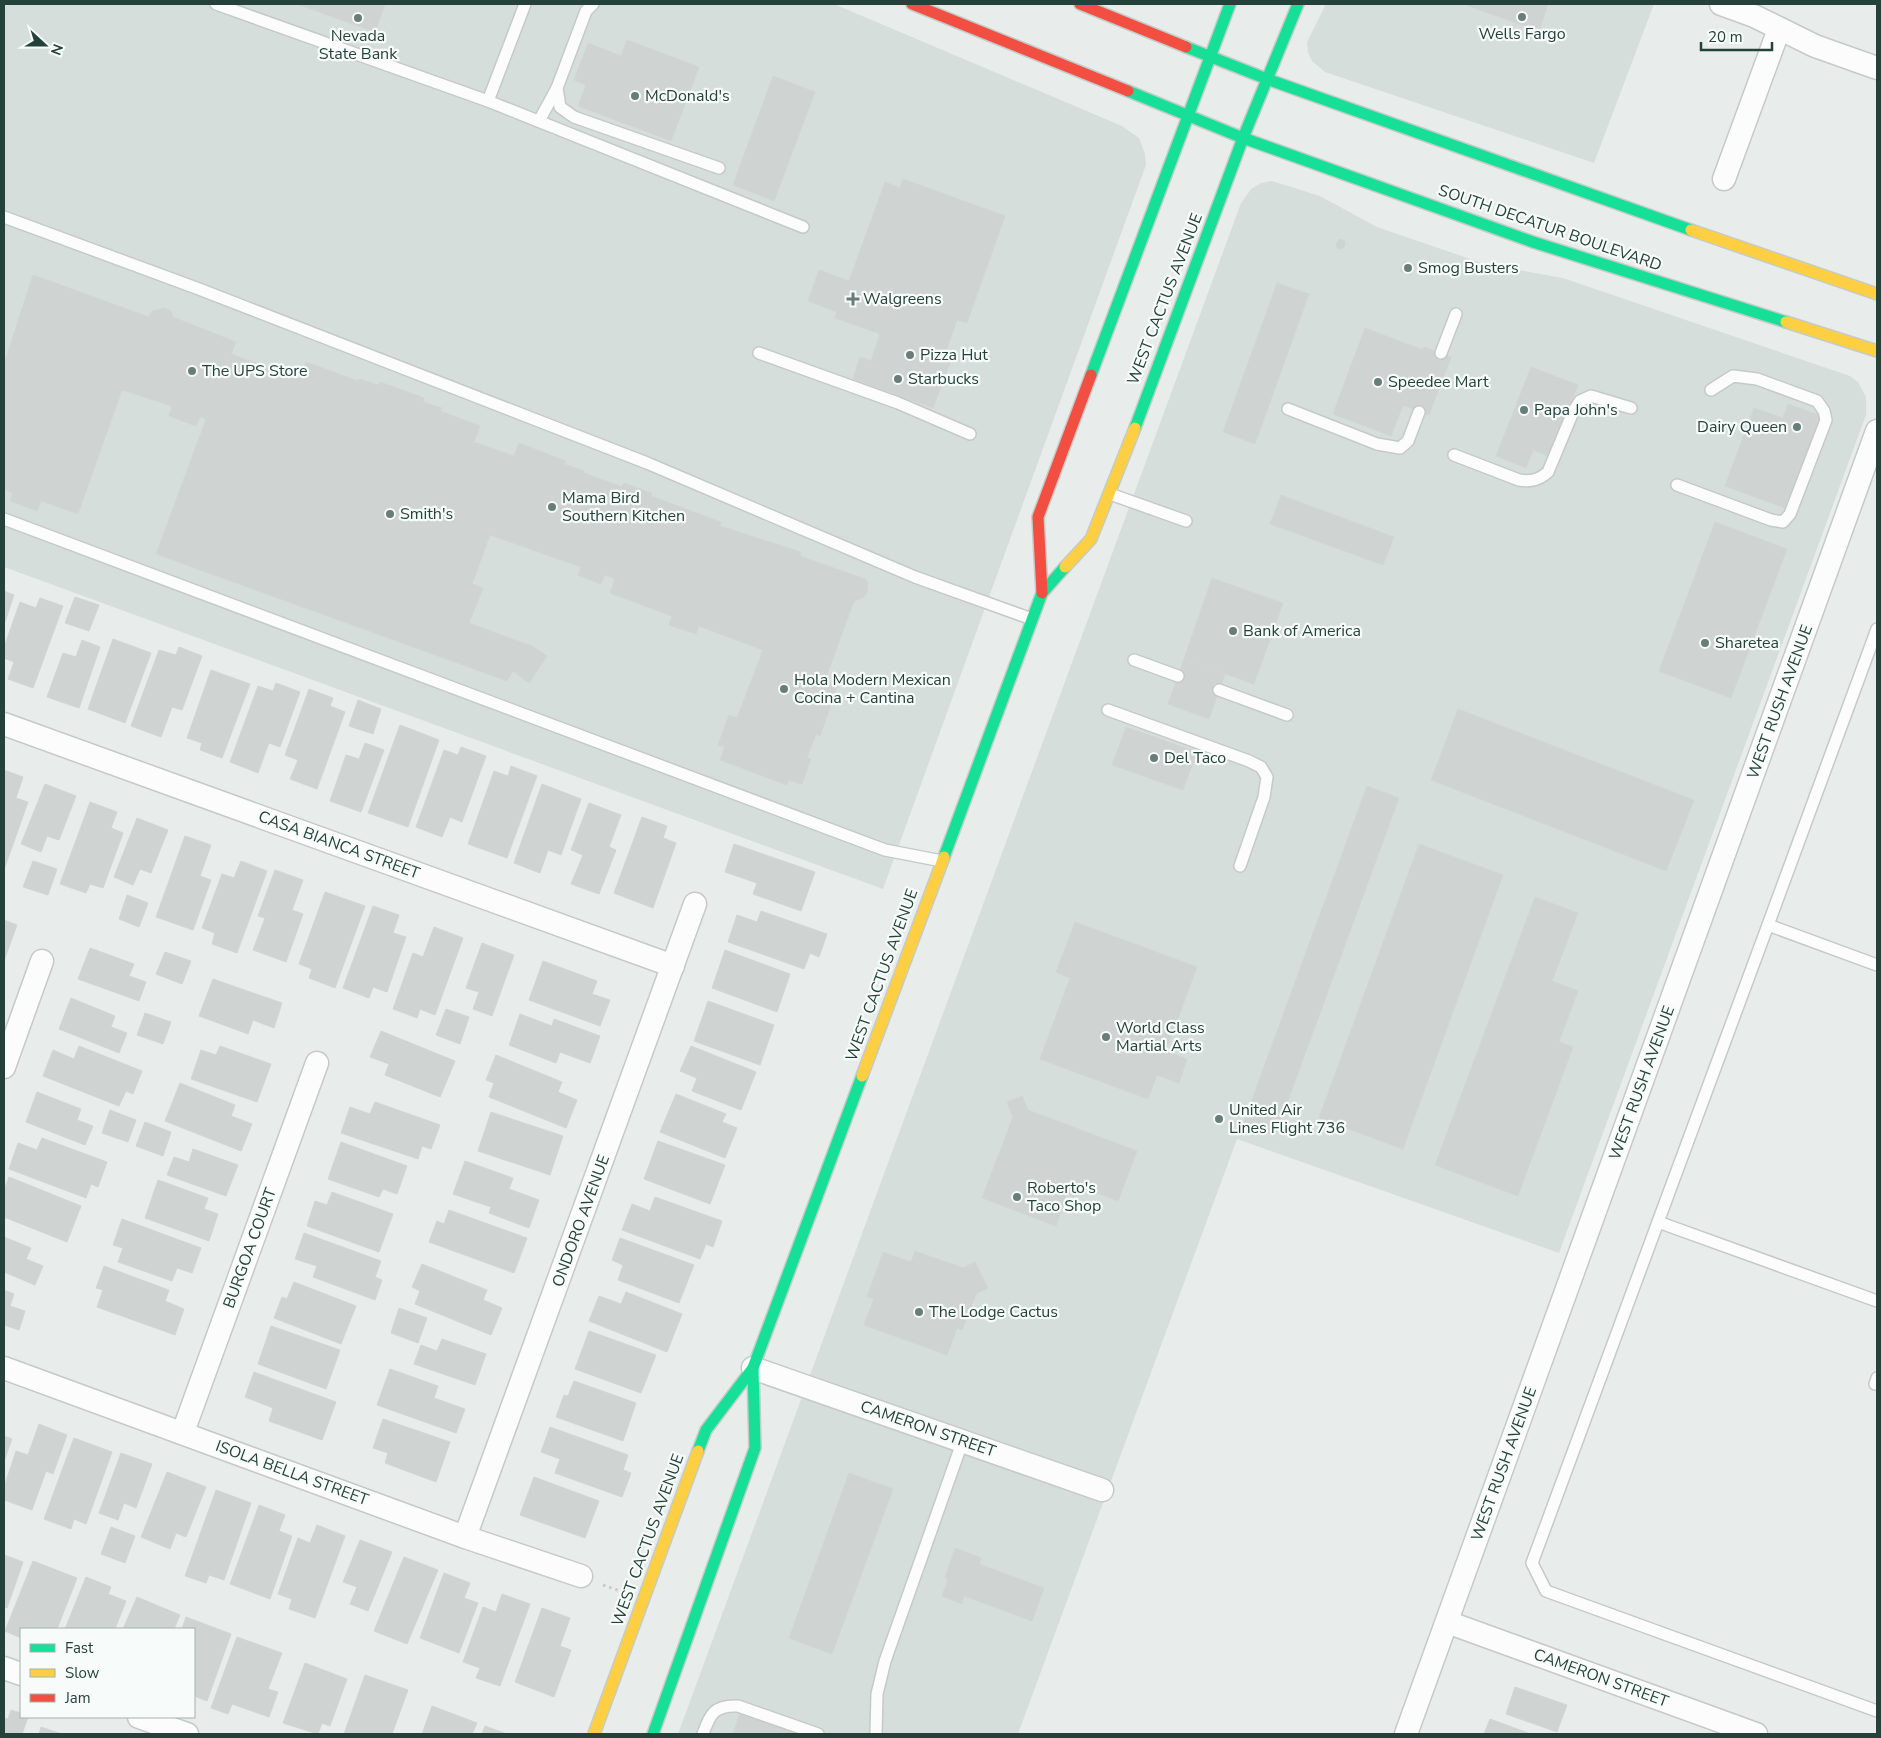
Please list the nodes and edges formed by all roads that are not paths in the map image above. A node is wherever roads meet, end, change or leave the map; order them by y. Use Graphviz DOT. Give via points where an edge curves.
graph roads {
  1 [pos="216,4"];
  2 [pos="525,4"];
  3 [pos="592,4"];
  4 [pos="912,4"];
  5 [pos="1080,4"];
  6 [pos="1230,4"];
  7 [pos="1298,4"];
  8 [pos="1721,4"];
  9 [pos="1780,29"];
  10 [pos="1210,56"];
  11 [pos="1877,68"];
  12 [pos="1267,79"];
  13 [pos="557,88"];
  14 [pos="488,101"];
  15 [pos="1187,115"];
  16 [pos="538,122"];
  17 [pos="1243,138"];
  18 [pos="719,168"];
  19 [pos="1724,179"];
  20 [pos="4,217"];
  21 [pos="803,227"];
  22 [pos="1877,294"];
  23 [pos="1456,314"];
  24 [pos="1877,351"];
  25 [pos="759,353"];
  26 [pos="1441,353"];
  27 [pos="1711,390"];
  28 [pos="1631,408"];
  29 [pos="1288,409"];
  30 [pos="1419,412"];
  31 [pos="1877,431"];
  32 [pos="970,434"];
  33 [pos="1454,455"];
  34 [pos="1677,485"];
  35 [pos="1110,494"];
  36 [pos="4,519"];
  37 [pos="1186,521"];
  38 [pos="1042,593"];
  39 [pos="1032,619"];
  40 [pos="1877,630"];
  41 [pos="1134,660"];
  42 [pos="1178,676"];
  43 [pos="1219,690"];
  44 [pos="1108,710"];
  45 [pos="1287,715"];
  46 [pos="4,724"];
  47 [pos="942,861"];
  48 [pos="1240,866"];
  49 [pos="695,904"];
  50 [pos="1768,925"];
  51 [pos="42,961"];
  52 [pos="1877,965"];
  53 [pos="673,966"];
  54 [pos="8,1042"];
  55 [pos="317,1063"];
  56 [pos="4,1067"];
  57 [pos="1658,1222"];
  58 [pos="1877,1301"];
  59 [pos="4,1368"];
  60 [pos="753,1368"];
  61 [pos="1877,1378"];
  62 [pos="1877,1384"];
  63 [pos="184,1432"];
  64 [pos="963,1440"];
  65 [pos="1102,1490"];
  66 [pos="465,1537"];
  67 [pos="581,1576"];
  68 [pos="1447,1622"];
  69 [pos="4,1668"];
  70 [pos="20,1674"];
  71 [pos="1877,1711"];
  72 [pos="142,1718"];
  73 [pos="187,1734"];
  74 [pos="594,1734"];
  75 [pos="653,1734"];
  76 [pos="703,1734"];
  77 [pos="818,1734"];
  78 [pos="876,1734"];
  79 [pos="1406,1734"];
  80 [pos="1756,1734"];
  1 -- 14 [label="lane"];
  2 -- 14 [label="lane"];
  3 -- 13 [label="lane" via="586,11"];
  4 -- 15 [label="main road, SOUTH DECATUR BOULEVARD"];
  5 -- 10 [label="main road"];
  6 -- 10 [label="main road, WEST CACTUS AVENUE"];
  7 -- 12 [label="main road, WEST CACTUS AVENUE"];
  8 -- 9 [label="street"];
  9 -- 11 [label="street" via="1815,46"];
  9 -- 19 [label="street"];
  10 -- 12 [label="main road"];
  10 -- 15 [label="main road, WEST CACTUS AVENUE"];
  12 -- 17 [label="main road, WEST CACTUS AVENUE"];
  12 -- 22 [label="main road"];
  13 -- 16 [label="lane"];
  13 -- 18 [label="lane" via="560,107 574,118"];
  14 -- 16 [label="lane"];
  15 -- 17 [label="main road, SOUTH DECATUR BOULEVARD"];
  15 -- 38 [label="main road, WEST CACTUS AVENUE" via="1038,517"];
  16 -- 21 [label="lane"];
  17 -- 24 [label="main road, SOUTH DECATUR BOULEVARD" via="1533,242"];
  17 -- 35 [label="main road, WEST CACTUS AVENUE"];
  20 -- 39 [label="lane" via="638,459 915,577"];
  23 -- 26 [label="lane"];
  25 -- 32 [label="lane" via="898,403"];
  27 -- 34 [label="lane" via="1733,376 1757,378 1816,401 1826,420 1790,514 1783,522"];
  28 -- 33 [label="lane" via="1591,396 1580,401 1548,472 1540,479 1519,480"];
  29 -- 30 [label="lane" via="1377,444 1400,448 1408,441"];
  31 -- 68 [label="street, WEST RUSH AVENUE"];
  35 -- 37 [label="lane"];
  35 -- 38 [label="main road, WEST CACTUS AVENUE" via="1091,539"];
  36 -- 47 [label="lane" via="885,850"];
  38 -- 39 [label="main road, WEST CACTUS AVENUE"];
  39 -- 47 [label="main road, WEST CACTUS AVENUE"];
  40 -- 50 [label="lane"];
  41 -- 42 [label="lane"];
  43 -- 45 [label="lane"];
  44 -- 48 [label="lane" via="1261,767 1267,778 1264,797"];
  46 -- 53 [label="street, CASA BIANCA STREET"];
  47 -- 60 [label="main road, WEST CACTUS AVENUE"];
  49 -- 53 [label="street, ONDORO AVENUE"];
  50 -- 52 [label="lane"];
  50 -- 57 [label="lane"];
  51 -- 54 [label="street"];
  53 -- 66 [label="street, ONDORO AVENUE"];
  54 -- 56 [label="street"];
  55 -- 63 [label="street, BURGOA COURT"];
  57 -- 58 [label="lane"];
  57 -- 71 [label="lane" via="1532,1563 1546,1590"];
  59 -- 63 [label="street, ISOLA BELLA STREET"];
  60 -- 64 [label="street, CAMERON STREET"];
  60 -- 74 [label="main road, WEST CACTUS AVENUE" via="706,1430"];
  60 -- 75 [label="main road, WEST CACTUS AVENUE" via="755,1448"];
  61 -- 62 [label="lane"];
  63 -- 66 [label="street, ISOLA BELLA STREET"];
  64 -- 65 [label="street, CAMERON STREET"];
  64 -- 78 [label="lane" via="885,1661 877,1694"];
  66 -- 67 [label="street, ISOLA BELLA STREET"];
  68 -- 79 [label="street, WEST RUSH AVENUE"];
  68 -- 80 [label="street, CAMERON STREET"];
  69 -- 70 [label="street"];
  72 -- 73 [label="street"];
  76 -- 77 [label="lane" via="716,1709 725,1705 738,1706"];
}
